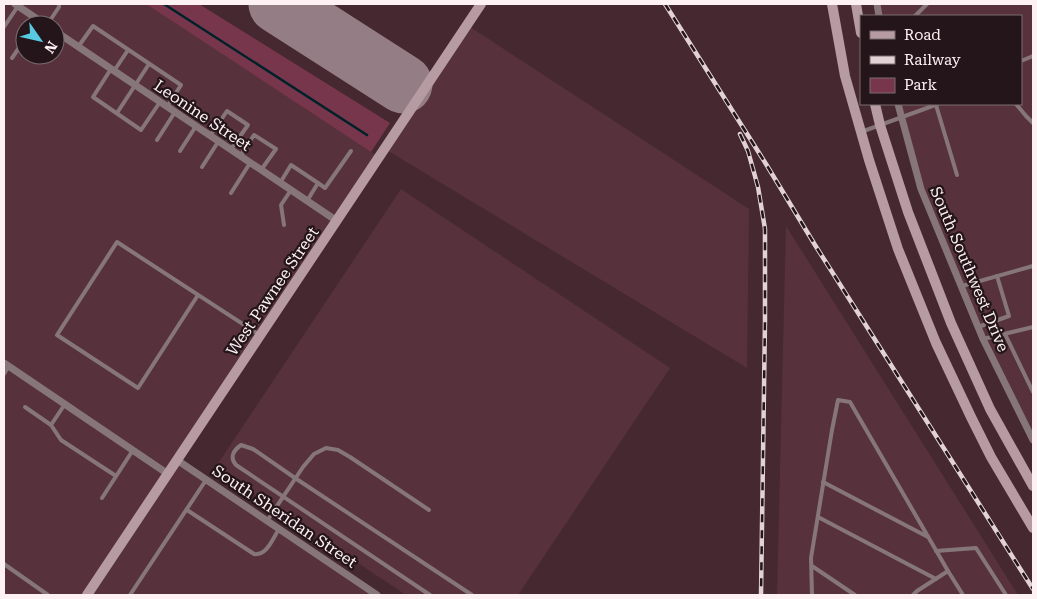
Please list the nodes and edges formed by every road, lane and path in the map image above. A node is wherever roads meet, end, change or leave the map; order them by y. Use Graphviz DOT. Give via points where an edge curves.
graph roads {
  1 [pos="59,4"];
  2 [pos="481,4"];
  3 [pos="832,4"];
  4 [pos="856,4"];
  5 [pos="927,4"];
  6 [pos="16,5"];
  7 [pos="28,15"];
  8 [pos="53,15"];
  9 [pos="916,15"];
  10 [pos="4,27"];
  11 [pos="860,28"];
  12 [pos="65,38"];
  13 [pos="78,48"];
  14 [pos="128,50"];
  15 [pos="15,54"];
  16 [pos="12,58"];
  17 [pos="149,64"];
  18 [pos="112,70"];
  19 [pos="135,86"];
  20 [pos="160,102"];
  21 [pos="876,105"];
  22 [pos="898,105"];
  23 [pos="934,105"];
  24 [pos="937,105"];
  25 [pos="1017,105"];
  26 [pos="167,107"];
  27 [pos="175,112"];
  28 [pos="117,113"];
  29 [pos="901,118"];
  30 [pos="1033,123"];
  31 [pos="880,125"];
  32 [pos="196,126"];
  33 [pos="861,132"];
  34 [pos="210,136"];
  35 [pos="157,140"];
  36 [pos="218,142"];
  37 [pos="231,150"];
  38 [pos="180,151"];
  39 [pos="350,151"];
  40 [pos="240,156"];
  41 [pos="250,163"];
  42 [pos="202,167"];
  43 [pos="261,170"];
  44 [pos="957,175"];
  45 [pos="280,183"];
  46 [pos="318,183"];
  47 [pos="291,190"];
  48 [pos="231,193"];
  49 [pos="307,201"];
  50 [pos="337,221"];
  51 [pos="284,225"];
  52 [pos="1033,266"];
  53 [pos="997,276"];
  54 [pos="962,286"];
  55 [pos="198,295"];
  56 [pos="978,327"];
  57 [pos="1033,327"];
  58 [pos="1005,334"];
  59 [pos="260,336"];
  60 [pos="983,339"];
  61 [pos="6,365"];
  62 [pos="4,374"];
  63 [pos="1033,392"];
  64 [pos="64,404"];
  65 [pos="25,407"];
  66 [pos="51,425"];
  67 [pos="1030,427"];
  68 [pos="1033,440"];
  69 [pos="133,450"];
  70 [pos="177,460"];
  71 [pos="168,474"];
  72 [pos="116,476"];
  73 [pos="295,478"];
  74 [pos="207,480"];
  75 [pos="824,482"];
  76 [pos="1033,486"];
  77 [pos="283,497"];
  78 [pos="102,498"];
  79 [pos="187,510"];
  80 [pos="429,510"];
  81 [pos="818,517"];
  82 [pos="267,520"];
  83 [pos="1033,528"];
  84 [pos="280,529"];
  85 [pos="928,537"];
  86 [pos="936,551"];
  87 [pos="4,564"];
  88 [pos="812,566"];
  89 [pos="948,571"];
  90 [pos="936,579"];
  91 [pos="48,595"];
  92 [pos="87,595"];
  93 [pos="130,595"];
  94 [pos="377,595"];
  95 [pos="430,595"];
  96 [pos="472,595"];
  97 [pos="812,595"];
  98 [pos="855,595"];
  99 [pos="913,595"];
  100 [pos="963,595"];
  101 [pos="1006,595"];
  1 -- 8 [label="lane"];
  2 -- 50 [label="main road, West Pawnee Street"];
  3 -- 33 [label="main road"];
  4 -- 11 [label="main road"];
  5 -- 9 [label="lane"];
  6 -- 7 [label="street"];
  6 -- 10 [label="lane"];
  12 -- 13 [label="street, Leonine Street"];
  13 -- 14 [label="lane" via="93,26"];
  13 -- 18 [label="street, Leonine Street"];
  14 -- 17 [label="lane"];
  14 -- 18 [label="lane"];
  15 -- 16 [label="lane"];
  17 -- 19 [label="lane"];
  17 -- 26 [label="lane" via="181,85"];
  18 -- 19 [label="street, Leonine Street"];
  18 -- 28 [label="lane" via="92,96"];
  19 -- 20 [label="street, Leonine Street"];
  19 -- 28 [label="lane"];
  20 -- 26 [label="street, Leonine Street"];
  20 -- 28 [label="lane" via="141,130"];
  21 -- 31 [label="main road"];
  22 -- 29 [label="street, South Southwest Drive"];
  23 -- 29 [label="lane"];
  24 -- 44 [label="lane"];
  25 -- 30 [label="lane"];
  26 -- 27 [label="street, Leonine Street"];
  27 -- 32 [label="street, Leonine Street"];
  27 -- 35 [label="lane"];
  29 -- 31 [label="lane"];
  29 -- 54 [label="street, South Southwest Drive" via="921,189"];
  31 -- 33 [label="lane"];
  31 -- 76 [label="main road" via="908,212 951,323 990,409"];
  32 -- 34 [label="street, Leonine Street"];
  32 -- 38 [label="lane"];
  33 -- 83 [label="main road" via="898,249 936,343 991,456"];
  34 -- 36 [label="street, Leonine Street"];
  34 -- 37 [label="lane" via="227,111 248,124"];
  36 -- 37 [label="street, Leonine Street"];
  36 -- 42 [label="lane"];
  37 -- 40 [label="street, Leonine Street"];
  39 -- 46 [label="lane" via="325,188"];
  40 -- 41 [label="street, Leonine Street"];
  40 -- 43 [label="lane" via="254,135 276,150"];
  41 -- 43 [label="street, Leonine Street"];
  41 -- 48 [label="lane"];
  43 -- 45 [label="street, Leonine Street"];
  45 -- 46 [label="lane" via="291,165"];
  45 -- 47 [label="street, Leonine Street"];
  46 -- 49 [label="lane"];
  47 -- 49 [label="street, Leonine Street"];
  47 -- 51 [label="lane" via="281,206"];
  49 -- 50 [label="street, Leonine Street"];
  50 -- 59 [label="main road, West Pawnee Street"];
  52 -- 53 [label="lane"];
  53 -- 54 [label="lane"];
  53 -- 56 [label="lane" via="1009,316"];
  54 -- 56 [label="street, South Southwest Drive"];
  55 -- 55 [label="lane" via="118,242 57,335 138,388"];
  55 -- 59 [label="lane"];
  56 -- 60 [label="street, South Southwest Drive"];
  57 -- 58 [label="lane"];
  58 -- 60 [label="lane"];
  58 -- 63 [label="lane"];
  59 -- 70 [label="main road, West Pawnee Street"];
  60 -- 67 [label="street, South Southwest Drive"];
  61 -- 62 [label="lane"];
  61 -- 64 [label="street"];
  64 -- 66 [label="lane"];
  64 -- 69 [label="street"];
  65 -- 66 [label="lane"];
  66 -- 72 [label="lane" via="61,440"];
  67 -- 68 [label="street, South Southwest Drive"];
  69 -- 71 [label="street"];
  69 -- 72 [label="lane"];
  70 -- 71 [label="main road, West Pawnee Street"];
  70 -- 74 [label="street, South Sheridan Street"];
  71 -- 92 [label="main road, West Pawnee Street"];
  72 -- 78 [label="lane"];
  73 -- 77 [label="lane"];
  73 -- 77 [label="lane" via="254,449 241,445 236,449 232,461"];
  73 -- 80 [label="lane" via="314,454 326,448 338,450"];
  73 -- 96 [label="lane"];
  74 -- 79 [label="lane"];
  74 -- 82 [label="street, South Sheridan Street"];
  75 -- 81 [label="lane"];
  75 -- 85 [label="lane"];
  75 -- 85 [label="lane" via="838,400 850,402"];
  77 -- 82 [label="lane"];
  77 -- 95 [label="lane"];
  79 -- 84 [label="lane" via="254,554 264,552"];
  79 -- 93 [label="lane"];
  81 -- 88 [label="lane"];
  81 -- 90 [label="lane"];
  82 -- 84 [label="street, South Sheridan Street"];
  84 -- 94 [label="street, South Sheridan Street"];
  85 -- 86 [label="lane"];
  86 -- 89 [label="lane"];
  86 -- 101 [label="lane" via="976,548"];
  87 -- 91 [label="lane"];
  88 -- 97 [label="lane"];
  88 -- 98 [label="lane"];
  89 -- 90 [label="lane"];
  89 -- 100 [label="lane"];
  90 -- 99 [label="lane"];
}
